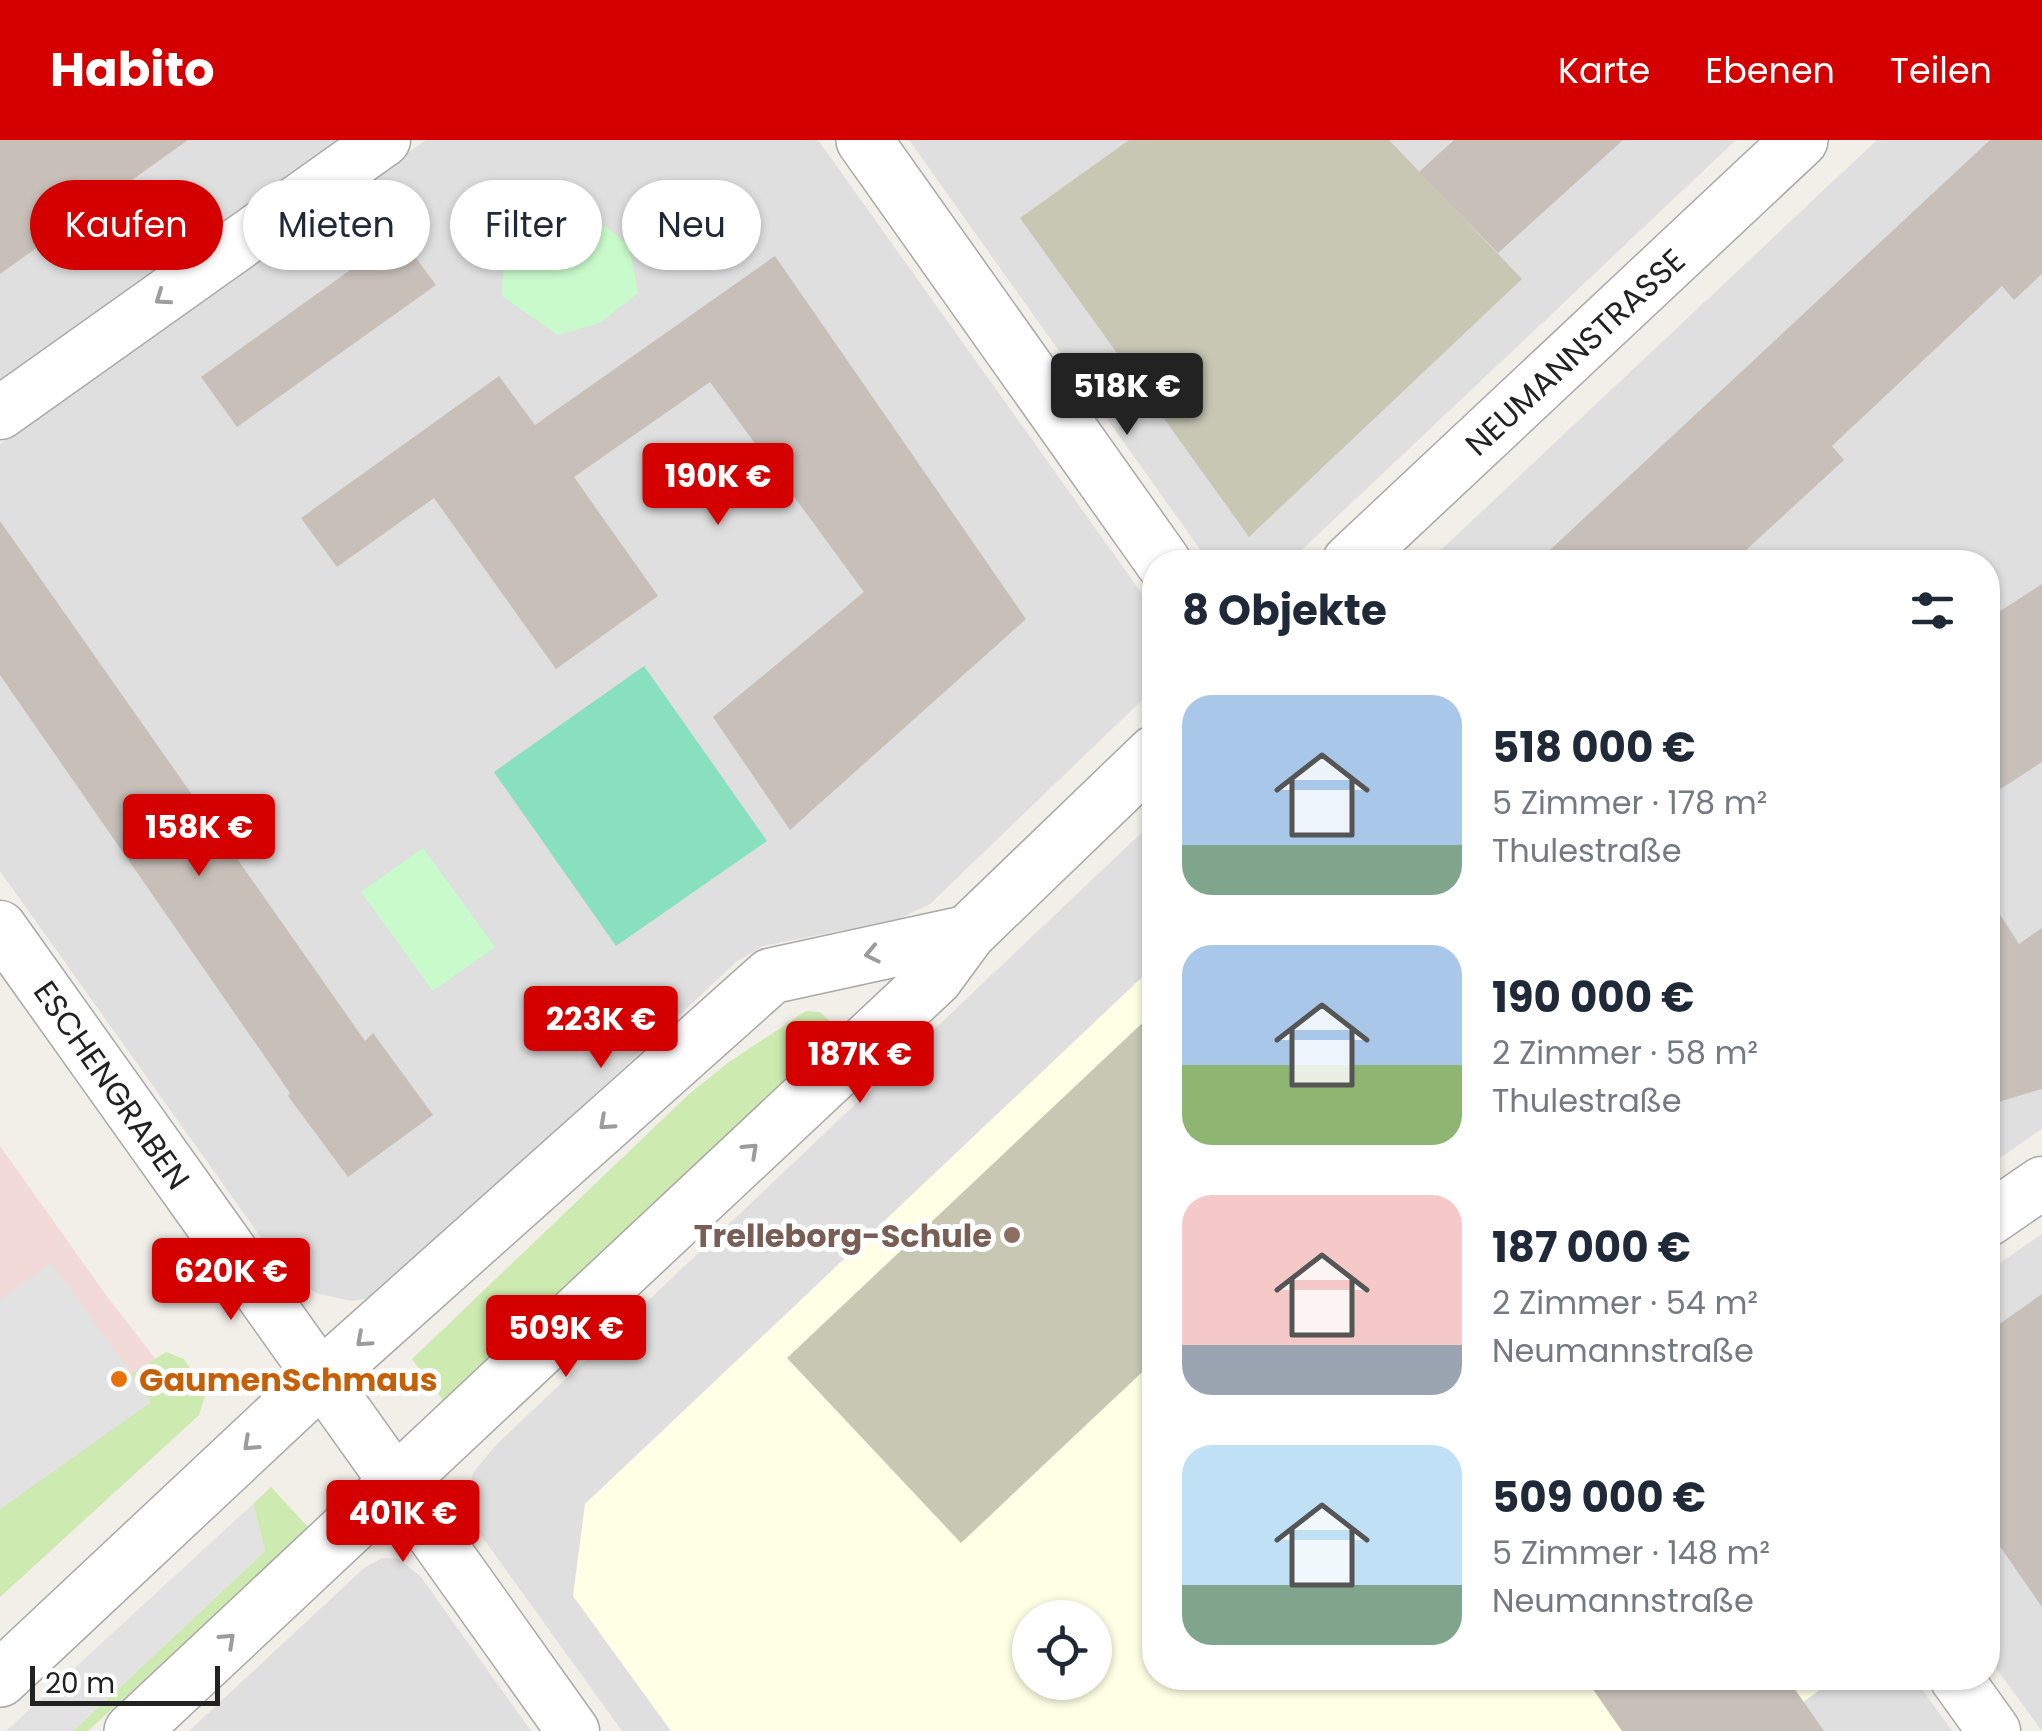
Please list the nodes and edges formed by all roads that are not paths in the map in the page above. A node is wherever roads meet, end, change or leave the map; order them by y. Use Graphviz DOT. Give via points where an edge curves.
graph roads {
  1 [pos="384,140"];
  2 [pos="864,140"];
  3 [pos="1800,140"];
  4 [pos="0,413"];
  5 [pos="1154,550"];
  6 [pos="1363,550"];
  7 [pos="1142,766"];
  8 [pos="0,927"];
  9 [pos="968,933"];
  10 [pos="2042,1183"];
  11 [pos="2000,1212"];
  12 [pos="321,1378"];
  13 [pos="395,1482"];
  14 [pos="0,1679"];
  15 [pos="1965,1690"];
  16 [pos="132,1731"];
  17 [pos="573,1731"];
  18 [pos="1994,1731"];
  1 -- 4 [label="street, one-way"];
  2 -- 5 [label="street"];
  3 -- 6 [label="street, NEUMANNSTRASSE"];
  7 -- 9 [label="street"];
  8 -- 12 [label="street, ESCHENGRABEN"];
  9 -- 12 [label="street, one-way" via="771,976"];
  13 -- 9 [label="street, one-way" via="935,978"];
  10 -- 11 [label="street"];
  12 -- 13 [label="street, ESCHENGRABEN"];
  12 -- 14 [label="street, one-way"];
  16 -- 13 [label="street, one-way"];
  13 -- 17 [label="street, ESCHENGRABEN"];
  15 -- 18 [label="street"];
}
